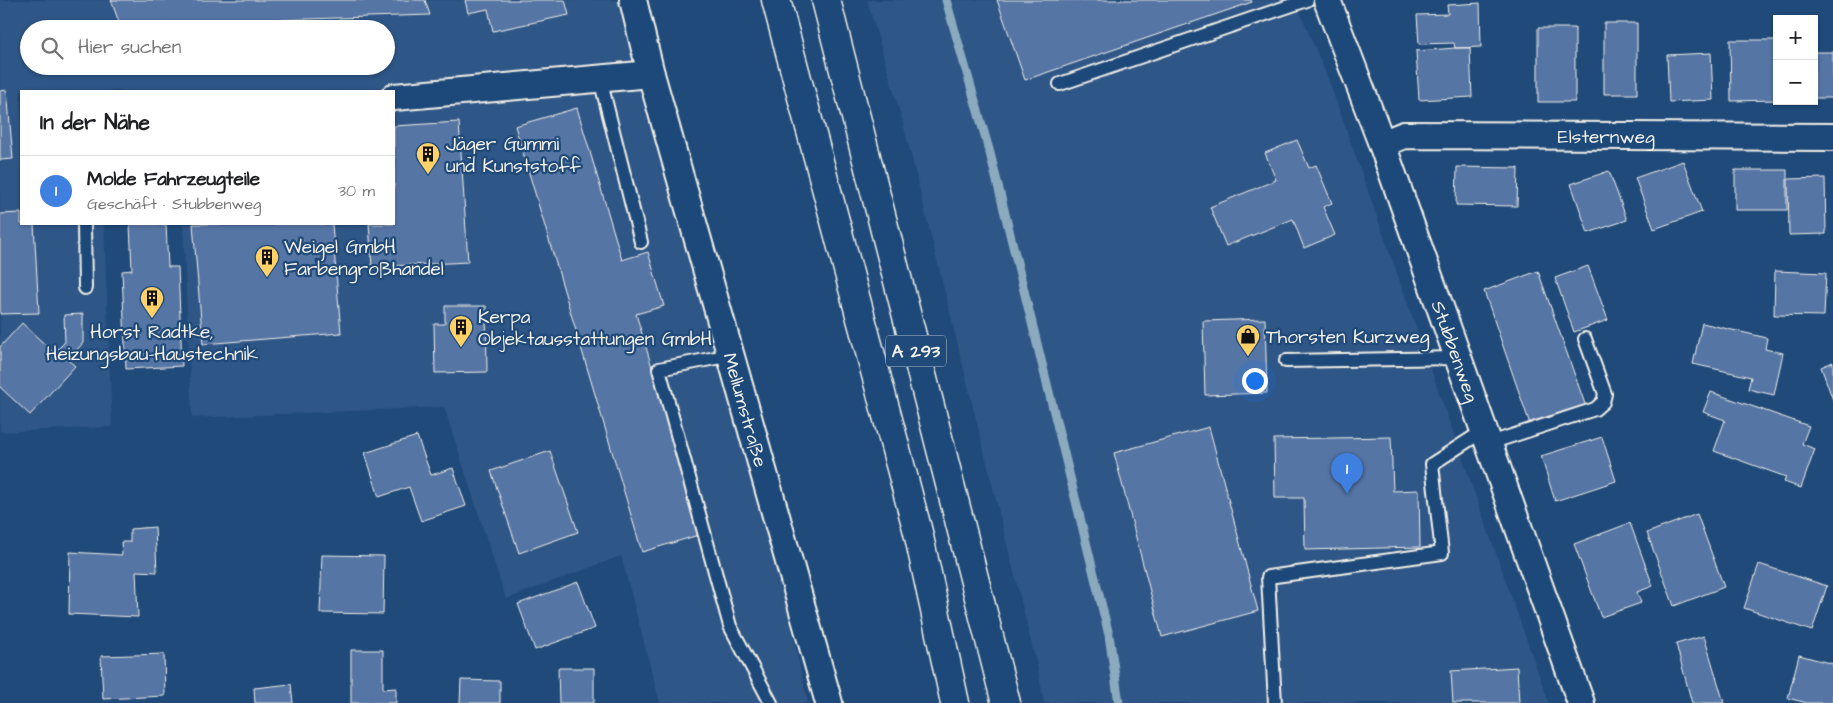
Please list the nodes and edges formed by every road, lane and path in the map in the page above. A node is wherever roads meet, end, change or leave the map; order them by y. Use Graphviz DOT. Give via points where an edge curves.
graph roads {
  1 [pos="632,0"];
  2 [pos="776,0"];
  3 [pos="826,0"];
  4 [pos="1307,0"];
  5 [pos="1327,0"];
  6 [pos="651,74"];
  7 [pos="600,79"];
  8 [pos="1060,84"];
  9 [pos="395,97"];
  10 [pos="1833,138"];
  11 [pos="1382,144"];
  12 [pos="84,225"];
  13 [pos="641,242"];
  14 [pos="85,288"];
  15 [pos="1585,339"];
  16 [pos="731,355"];
  17 [pos="1457,358"];
  18 [pos="1286,360"];
  19 [pos="1485,437"];
  20 [pos="770,703"];
  21 [pos="829,703"];
  22 [pos="955,703"];
  23 [pos="1006,703"];
  24 [pos="1275,703"];
  25 [pos="1581,703"];
  1 -- 6 [label="street, Mellumstraße"];
  2 -- 22 [label="highway, A 293" via="918,532"];
  3 -- 23 [label="highway, A 293"];
  4 -- 8 [label="lane"];
  5 -- 11 [label="street, Stubbenweg"];
  6 -- 7 [label="street"];
  6 -- 16 [label="street, Mellumstraße"];
  7 -- 9 [label="street"];
  7 -- 13 [label="lane"];
  10 -- 11 [label="street, Elsternweg" via="1404,135"];
  11 -- 17 [label="street, Stubbenweg"];
  12 -- 14 [label="lane"];
  15 -- 19 [label="lane" via="1605,394 1603,402 1595,409"];
  16 -- 20 [label="lane" via="659,369 730,626"];
  16 -- 21 [label="street, Mellumstraße"];
  17 -- 18 [label="lane"];
  17 -- 19 [label="street, Stubbenweg"];
  19 -- 24 [label="lane" via="1432,464 1442,553 1268,577"];
  19 -- 25 [label="street, Stubbenweg"];
}
